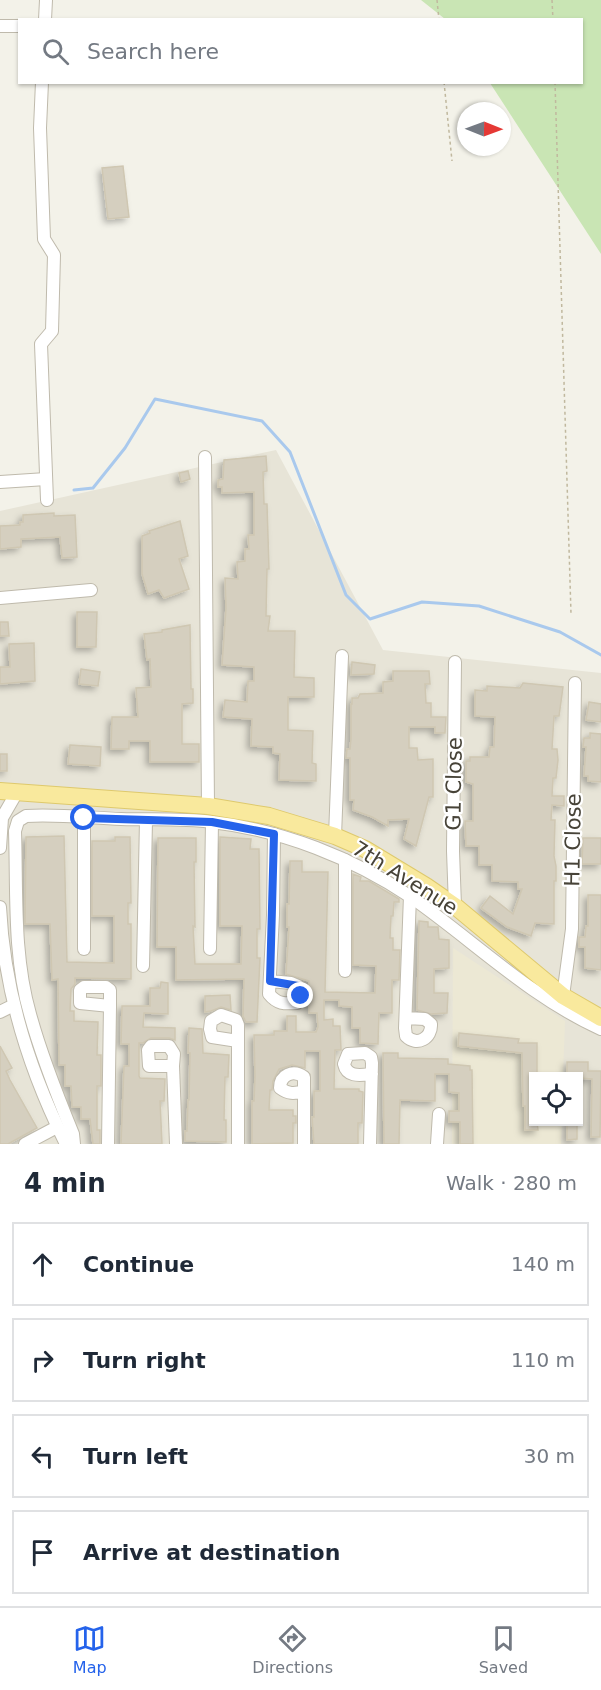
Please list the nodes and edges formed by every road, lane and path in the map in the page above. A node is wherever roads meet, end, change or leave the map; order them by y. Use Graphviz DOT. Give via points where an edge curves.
graph roads {
  1 [pos="46,0"];
  2 [pos="437,0"];
  3 [pos="552,0"];
  4 [pos="45,18"];
  5 [pos="439,18"];
  6 [pos="553,18"];
  7 [pos="18,26"];
  8 [pos="0,27"];
  9 [pos="42,84"];
  10 [pos="444,84"];
  11 [pos="555,84"];
  12 [pos="452,161"];
  13 [pos="205,457"];
  14 [pos="46,479"];
  15 [pos="0,482"];
  16 [pos="47,500"];
  17 [pos="91,590"];
  18 [pos="0,598"];
  19 [pos="571,614"];
  20 [pos="342,656"];
  21 [pos="455,662"];
  22 [pos="575,683"];
  23 [pos="8,792"];
  24 [pos="210,814"];
  25 [pos="84,818"];
  26 [pos="146,820"];
  27 [pos="274,834"];
  28 [pos="334,836"];
  29 [pos="0,848"];
  30 [pos="345,860"];
  31 [pos="410,896"];
  32 [pos="454,906"];
  33 [pos="0,907"];
  34 [pos="84,949"];
  35 [pos="210,949"];
  36 [pos="143,966"];
  37 [pos="345,971"];
  38 [pos="270,981"];
  39 [pos="563,996"];
  40 [pos="14,1005"];
  41 [pos="110,1006"];
  42 [pos="0,1012"];
  43 [pos="406,1018"];
  44 [pos="601,1018"];
  45 [pos="601,1029"];
  46 [pos="238,1041"];
  47 [pos="173,1066"];
  48 [pos="372,1074"];
  49 [pos="304,1091"];
  50 [pos="439,1114"];
  51 [pos="57,1127"];
  52 [pos="25,1144"];
  53 [pos="66,1144"];
  54 [pos="74,1144"];
  55 [pos="108,1144"];
  56 [pos="176,1144"];
  57 [pos="238,1144"];
  58 [pos="304,1144"];
  59 [pos="370,1144"];
  60 [pos="437,1144"];
  1 -- 4 [label="street"];
  2 -- 5 [label="path"];
  3 -- 6 [label="path"];
  7 -- 8 [label="street"];
  9 -- 14 [label="street" via="44,239 54,255 52,331 41,344"];
  10 -- 12 [label="path"];
  11 -- 19 [label="path"];
  13 -- 24 [label="street"];
  14 -- 15 [label="street"];
  14 -- 16 [label="street"];
  17 -- 18 [label="street"];
  20 -- 28 [label="street"];
  21 -- 32 [label="street, G1 Close"];
  22 -- 39 [label="street, H1 Close" via="572,929"];
  23 -- 24 [label="main road, 7th Avenue"];
  23 -- 29 [label="street"];
  24 -- 26 [label="street"];
  24 -- 27 [label="street"];
  24 -- 28 [label="main road, 7th Avenue" via="269,816"];
  24 -- 35 [label="street"];
  25 -- 26 [label="street"];
  25 -- 34 [label="street"];
  25 -- 54 [label="street" via="26,816 18,821 15,831 18,944 29,1012"];
  26 -- 36 [label="street"];
  27 -- 30 [label="street"];
  27 -- 38 [label="street"];
  28 -- 32 [label="main road, 7th Avenue" via="364,849"];
  30 -- 31 [label="street"];
  30 -- 37 [label="street"];
  31 -- 43 [label="street"];
  31 -- 45 [label="street" via="538,993"];
  32 -- 39 [label="main road, 7th Avenue"];
  33 -- 40 [label="street" via="4,961"];
  39 -- 44 [label="main road, 7th Avenue"];
  40 -- 42 [label="street"];
  40 -- 51 [label="street" via="27,1052"];
  41 -- 55 [label="street"];
  46 -- 57 [label="street"];
  47 -- 56 [label="street"];
  48 -- 59 [label="street"];
  49 -- 58 [label="street"];
  50 -- 60 [label="street"];
  51 -- 52 [label="street"];
  51 -- 53 [label="street"];
}
